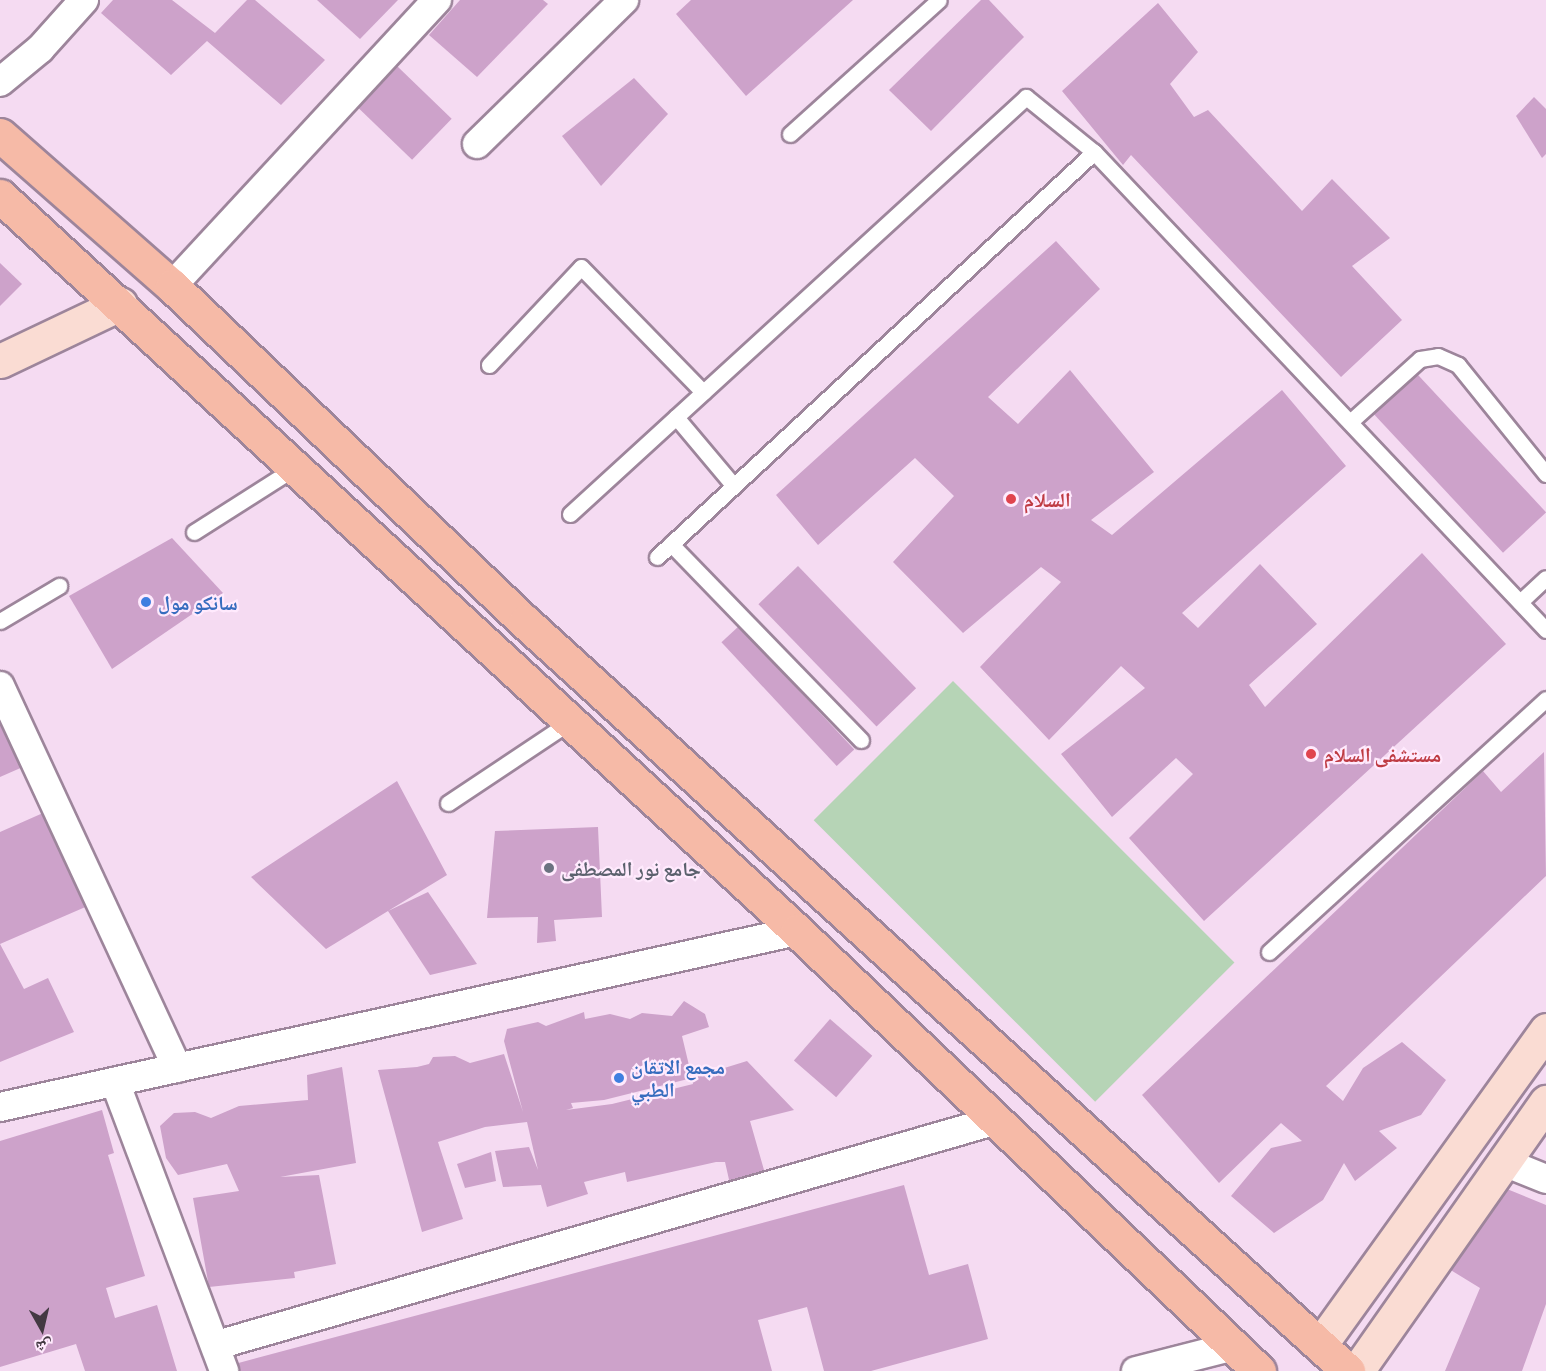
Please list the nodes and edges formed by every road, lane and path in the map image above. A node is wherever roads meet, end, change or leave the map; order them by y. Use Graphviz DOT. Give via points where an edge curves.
graph roads {
  1 [pos="84,0"];
  2 [pos="437,0"];
  3 [pos="624,0"];
  4 [pos="939,0"];
  5 [pos="0,82"];
  6 [pos="790,134"];
  7 [pos="0,135"];
  8 [pos="477,144"];
  9 [pos="1094,152"];
  10 [pos="0,196"];
  11 [pos="172,286"];
  12 [pos="120,304"];
  13 [pos="0,361"];
  14 [pos="489,365"];
  15 [pos="703,392"];
  16 [pos="676,417"];
  17 [pos="1350,422"];
  18 [pos="296,467"];
  19 [pos="1546,474"];
  20 [pos="734,486"];
  21 [pos="570,514"];
  22 [pos="194,532"];
  23 [pos="671,544"];
  24 [pos="657,557"];
  25 [pos="1546,578"];
  26 [pos="59,586"];
  27 [pos="1520,602"];
  28 [pos="0,621"];
  29 [pos="1546,630"];
  30 [pos="0,686"];
  31 [pos="1546,699"];
  32 [pos="571,721"];
  33 [pos="861,740"];
  34 [pos="448,802"];
  35 [pos="797,931"];
  36 [pos="1269,952"];
  37 [pos="1546,1030"];
  38 [pos="177,1068"];
  39 [pos="115,1082"];
  40 [pos="1546,1102"];
  41 [pos="0,1107"];
  42 [pos="997,1120"];
  43 [pos="1504,1162"];
  44 [pos="1130,1174"];
  45 [pos="1546,1179"];
  46 [pos="1093,1212"];
  47 [pos="1329,1332"];
  48 [pos="1379,1340"];
  49 [pos="1234,1346"];
  50 [pos="221,1358"];
  51 [pos="1136,1371"];
  52 [pos="1259,1371"];
  53 [pos="1348,1371"];
  54 [pos="1357,1371"];
  1 -- 5 [label="street" via="40,49"];
  2 -- 11 [label="street"];
  3 -- 8 [label="street"];
  4 -- 6 [label="lane"];
  7 -- 11 [label="main road"];
  9 -- 15 [label="lane" via="1026,97"];
  9 -- 17 [label="lane"];
  9 -- 20 [label="lane"];
  10 -- 12 [label="main road"];
  11 -- 44 [label="main road" via="525,622"];
  12 -- 13 [label="street"];
  12 -- 18 [label="main road"];
  14 -- 15 [label="lane" via="581,267"];
  15 -- 16 [label="lane"];
  16 -- 20 [label="lane"];
  16 -- 21 [label="lane"];
  17 -- 19 [label="lane" via="1420,359 1438,356 1458,365"];
  17 -- 27 [label="lane"];
  18 -- 22 [label="lane"];
  18 -- 32 [label="main road"];
  20 -- 23 [label="lane"];
  23 -- 24 [label="lane"];
  23 -- 33 [label="lane"];
  25 -- 27 [label="lane"];
  26 -- 28 [label="lane"];
  27 -- 29 [label="lane"];
  30 -- 38 [label="street"];
  31 -- 36 [label="lane"];
  32 -- 34 [label="lane"];
  32 -- 35 [label="main road"];
  35 -- 38 [label="street"];
  35 -- 42 [label="main road"];
  37 -- 47 [label="street"];
  38 -- 39 [label="street"];
  39 -- 41 [label="street"];
  39 -- 50 [label="street"];
  40 -- 43 [label="street"];
  42 -- 46 [label="main road"];
  42 -- 50 [label="street"];
  43 -- 45 [label="street"];
  43 -- 48 [label="street"];
  44 -- 46 [label="main road"];
  44 -- 47 [label="main road"];
  46 -- 49 [label="main road"];
  47 -- 48 [label="street" via="1341,1333 1353,1344 1362,1346"];
  47 -- 53 [label="main road"];
  48 -- 54 [label="street"];
  49 -- 51 [label="street"];
  49 -- 52 [label="main road"];
}
